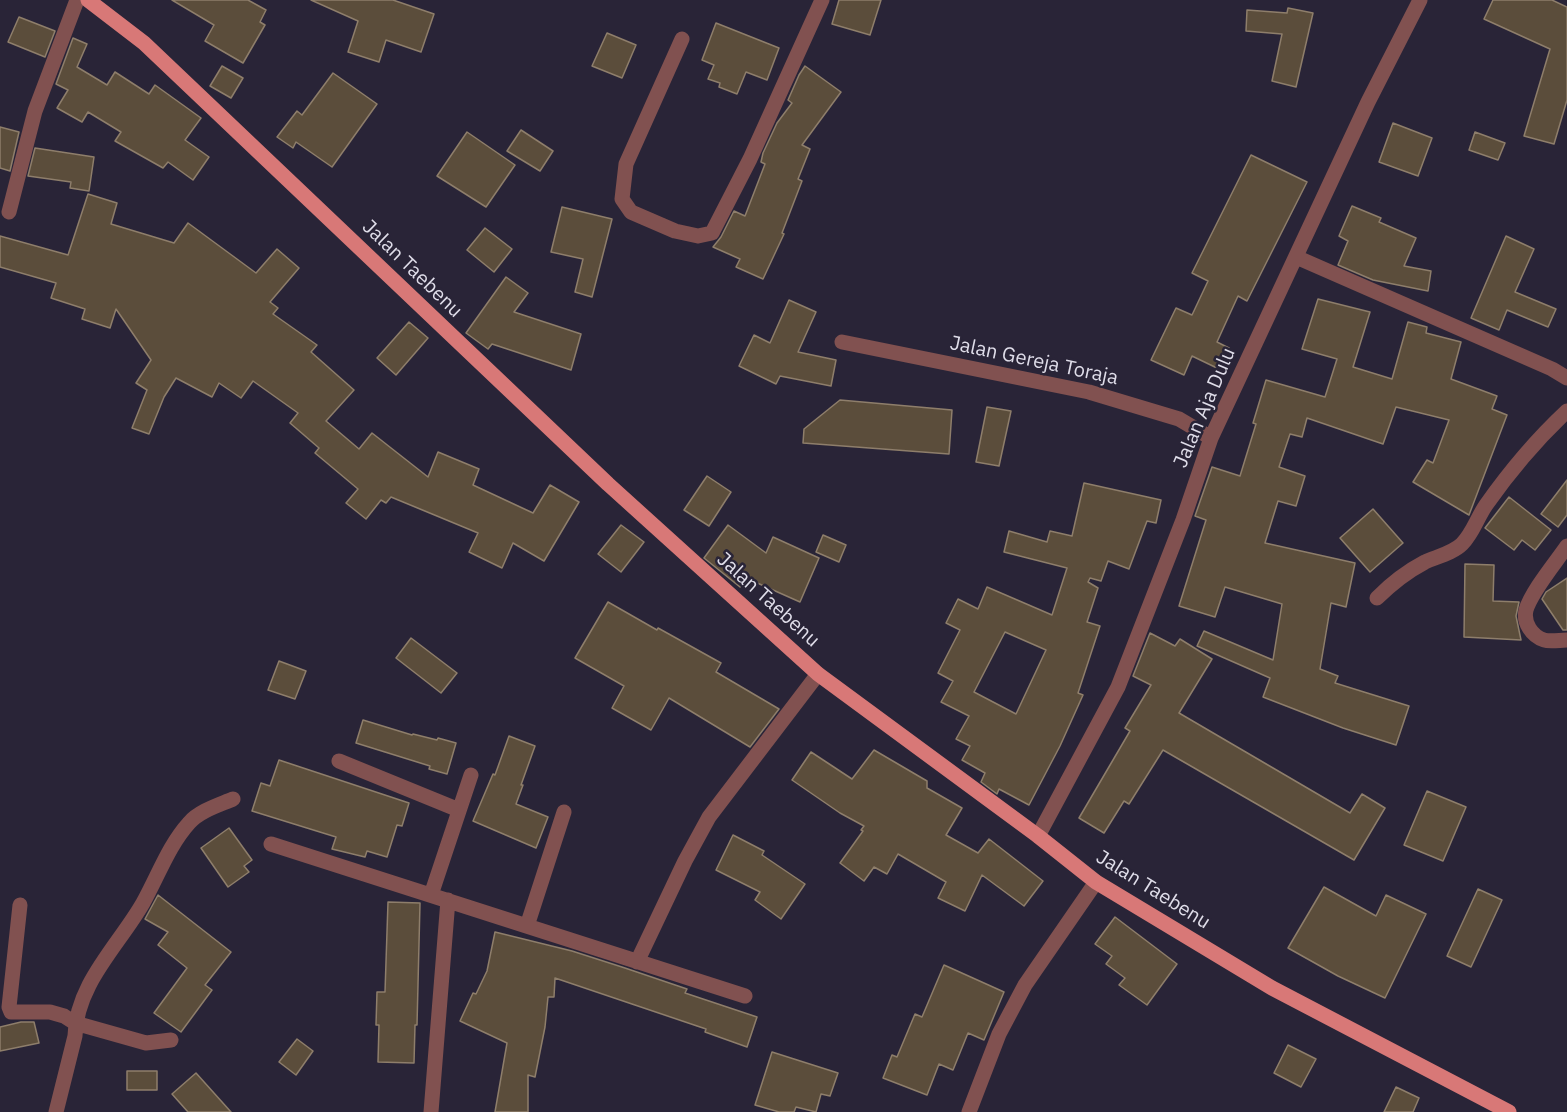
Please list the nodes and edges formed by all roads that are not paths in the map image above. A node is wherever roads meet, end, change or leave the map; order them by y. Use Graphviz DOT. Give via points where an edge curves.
graph roads {
  1 [pos="77,0"];
  2 [pos="88,0"];
  3 [pos="822,0"];
  4 [pos="1420,0"];
  5 [pos="682,39"];
  6 [pos="9,212"];
  7 [pos="1296,257"];
  8 [pos="842,342"];
  9 [pos="1567,378"];
  10 [pos="1567,411"];
  11 [pos="1211,438"];
  12 [pos="1567,546"];
  13 [pos="1377,598"];
  14 [pos="1567,640"];
  15 [pos="818,674"];
  16 [pos="339,761"];
  17 [pos="471,775"];
  18 [pos="233,799"];
  19 [pos="459,810"];
  20 [pos="564,812"];
  21 [pos="1038,836"];
  22 [pos="271,844"];
  23 [pos="1096,882"];
  24 [pos="432,895"];
  25 [pos="448,900"];
  26 [pos="20,905"];
  27 [pos="527,926"];
  28 [pos="637,962"];
  29 [pos="745,996"];
  30 [pos="75,1023"];
  31 [pos="171,1040"];
  32 [pos="56,1112"];
  33 [pos="431,1112"];
  34 [pos="969,1112"];
  35 [pos="1509,1112"];
  1 -- 6 [label="street" via="35,111"];
  2 -- 15 [label="main road, Jalan Taebenu" via="144,43 608,484"];
  3 -- 5 [label="street" via="750,159 712,232 698,236 675,231 632,212 622,199 626,164"];
  4 -- 7 [label="street, Jalan Aja Dulu"];
  7 -- 9 [label="street"];
  7 -- 11 [label="street, Jalan Aja Dulu"];
  8 -- 11 [label="street, Jalan Gereja Toraja" via="1089,392 1179,419"];
  10 -- 13 [label="street" via="1539,437 1504,481 1460,547 1424,562 1395,580"];
  11 -- 21 [label="street, Jalan Aja Dulu" via="1184,520 1118,687"];
  12 -- 14 [label="street" via="1534,595 1526,610 1526,620 1529,630 1545,640"];
  15 -- 21 [label="main road, Jalan Taebenu"];
  15 -- 28 [label="street" via="709,817"];
  16 -- 19 [label="street"];
  17 -- 19 [label="street"];
  18 -- 30 [label="street" via="188,823 142,904 98,969"];
  19 -- 24 [label="street"];
  20 -- 27 [label="street"];
  21 -- 23 [label="main road, Jalan Taebenu"];
  22 -- 24 [label="street"];
  23 -- 34 [label="street" via="1025,985 999,1034"];
  23 -- 35 [label="main road, Jalan Taebenu" via="1272,988"];
  24 -- 25 [label="street"];
  25 -- 27 [label="street"];
  25 -- 33 [label="street"];
  26 -- 30 [label="street" via="11,1012 50,1012"];
  27 -- 28 [label="street"];
  28 -- 29 [label="street"];
  30 -- 31 [label="street" via="146,1043"];
  30 -- 32 [label="street"];
}
